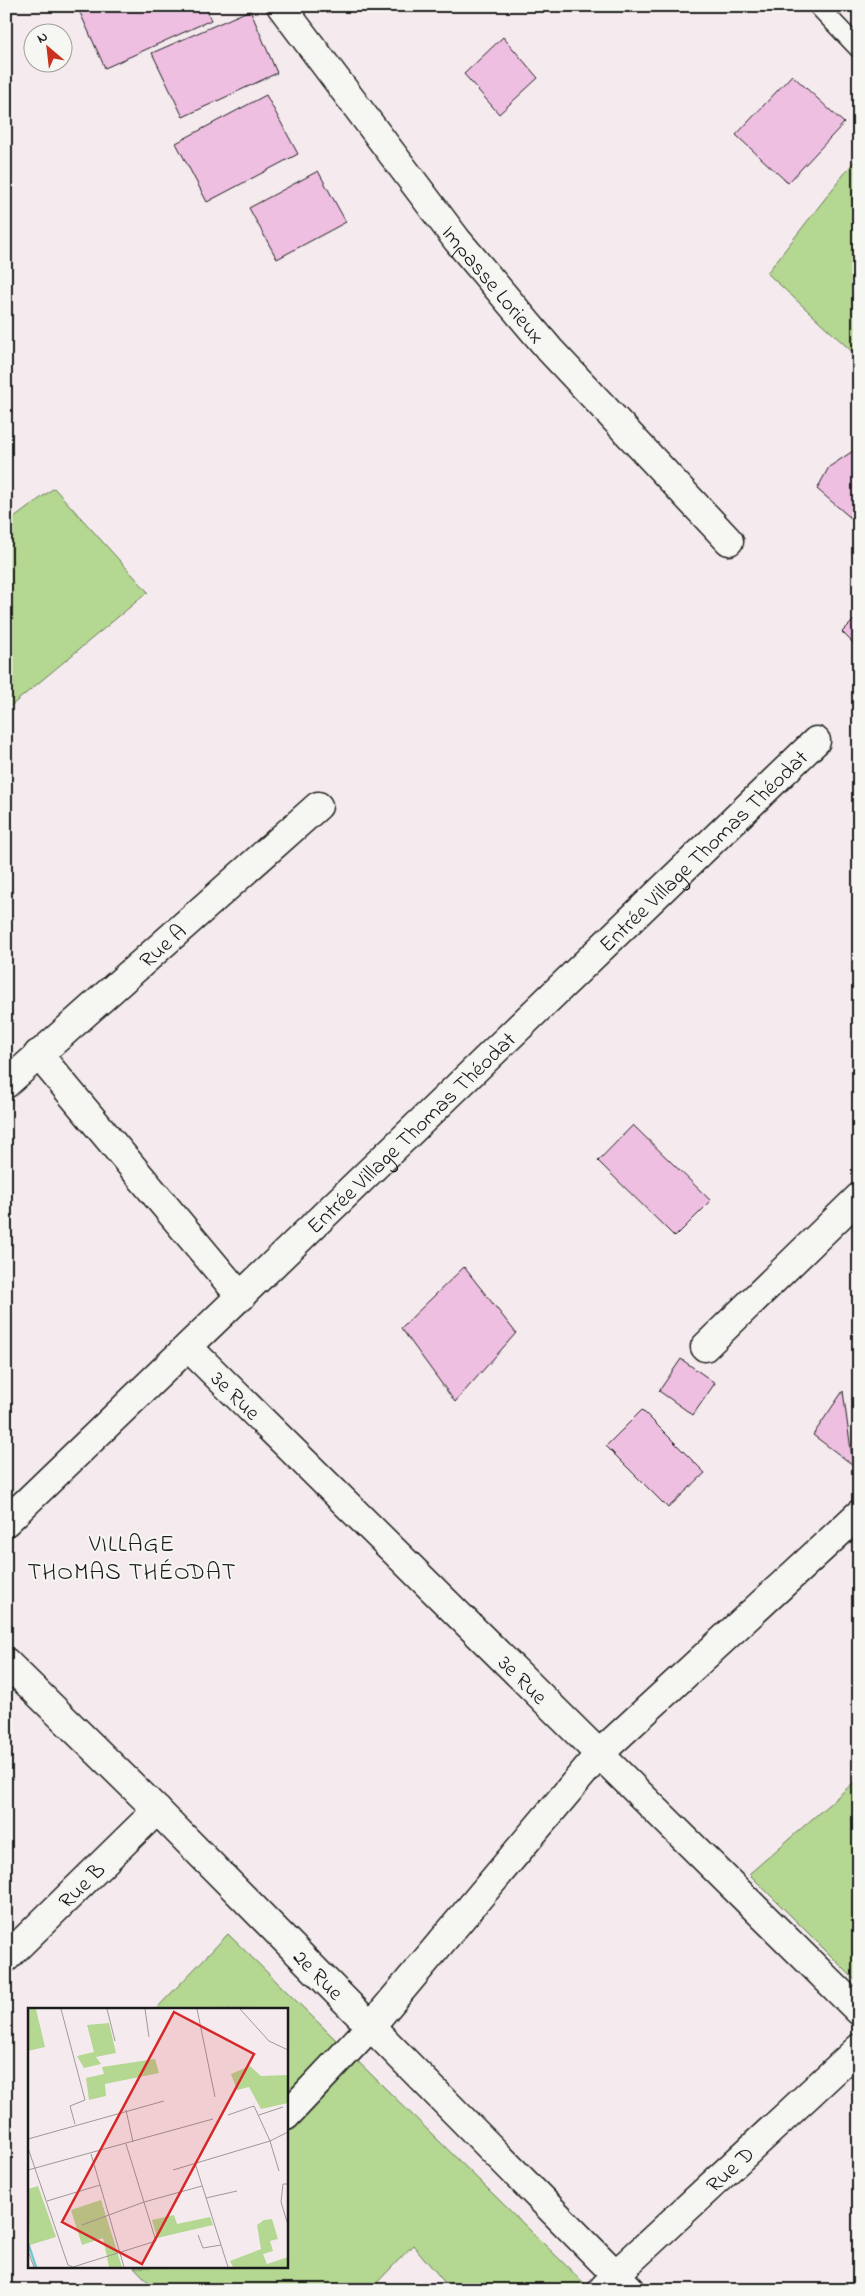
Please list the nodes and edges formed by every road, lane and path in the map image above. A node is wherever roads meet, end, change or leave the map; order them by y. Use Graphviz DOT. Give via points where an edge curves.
graph roads {
  1 [pos="281,6"];
  2 [pos="818,6"];
  3 [pos="859,49"];
  4 [pos="729,541"];
  5 [pos="816,741"];
  6 [pos="318,806"];
  7 [pos="38,1054"];
  8 [pos="6,1084"];
  9 [pos="858,1198"];
  10 [pos="240,1297"];
  11 [pos="188,1347"];
  12 [pos="706,1347"];
  13 [pos="859,1514"];
  14 [pos="6,1522"];
  15 [pos="6,1662"];
  16 [pos="600,1752"];
  17 [pos="156,1810"];
  18 [pos="6,1958"];
  19 [pos="859,2011"];
  20 [pos="371,2026"];
  21 [pos="859,2048"];
  22 [pos="288,2114"];
  23 [pos="616,2284"];
  1 -- 4 [label="street, Impasse Lorieux" via="457,240 550,350"];
  2 -- 3 [label="lane"];
  5 -- 10 [label="street, Entrée Village Thomas Théodat"];
  6 -- 7 [label="street, Rue A"];
  7 -- 8 [label="street, Rue A"];
  7 -- 10 [label="street"];
  9 -- 12 [label="street"];
  10 -- 11 [label="street, Entrée Village Thomas Théodat"];
  11 -- 14 [label="street, Entrée Village Thomas Théodat"];
  11 -- 16 [label="street, 3e Rue"];
  13 -- 16 [label="street"];
  15 -- 17 [label="street, 2e Rue"];
  16 -- 19 [label="street, 3e Rue"];
  16 -- 20 [label="street"];
  17 -- 18 [label="street, Rue B"];
  17 -- 20 [label="street, 2e Rue"];
  20 -- 22 [label="street"];
  20 -- 23 [label="street, 2e Rue"];
  21 -- 23 [label="street, Rue D"];
}
